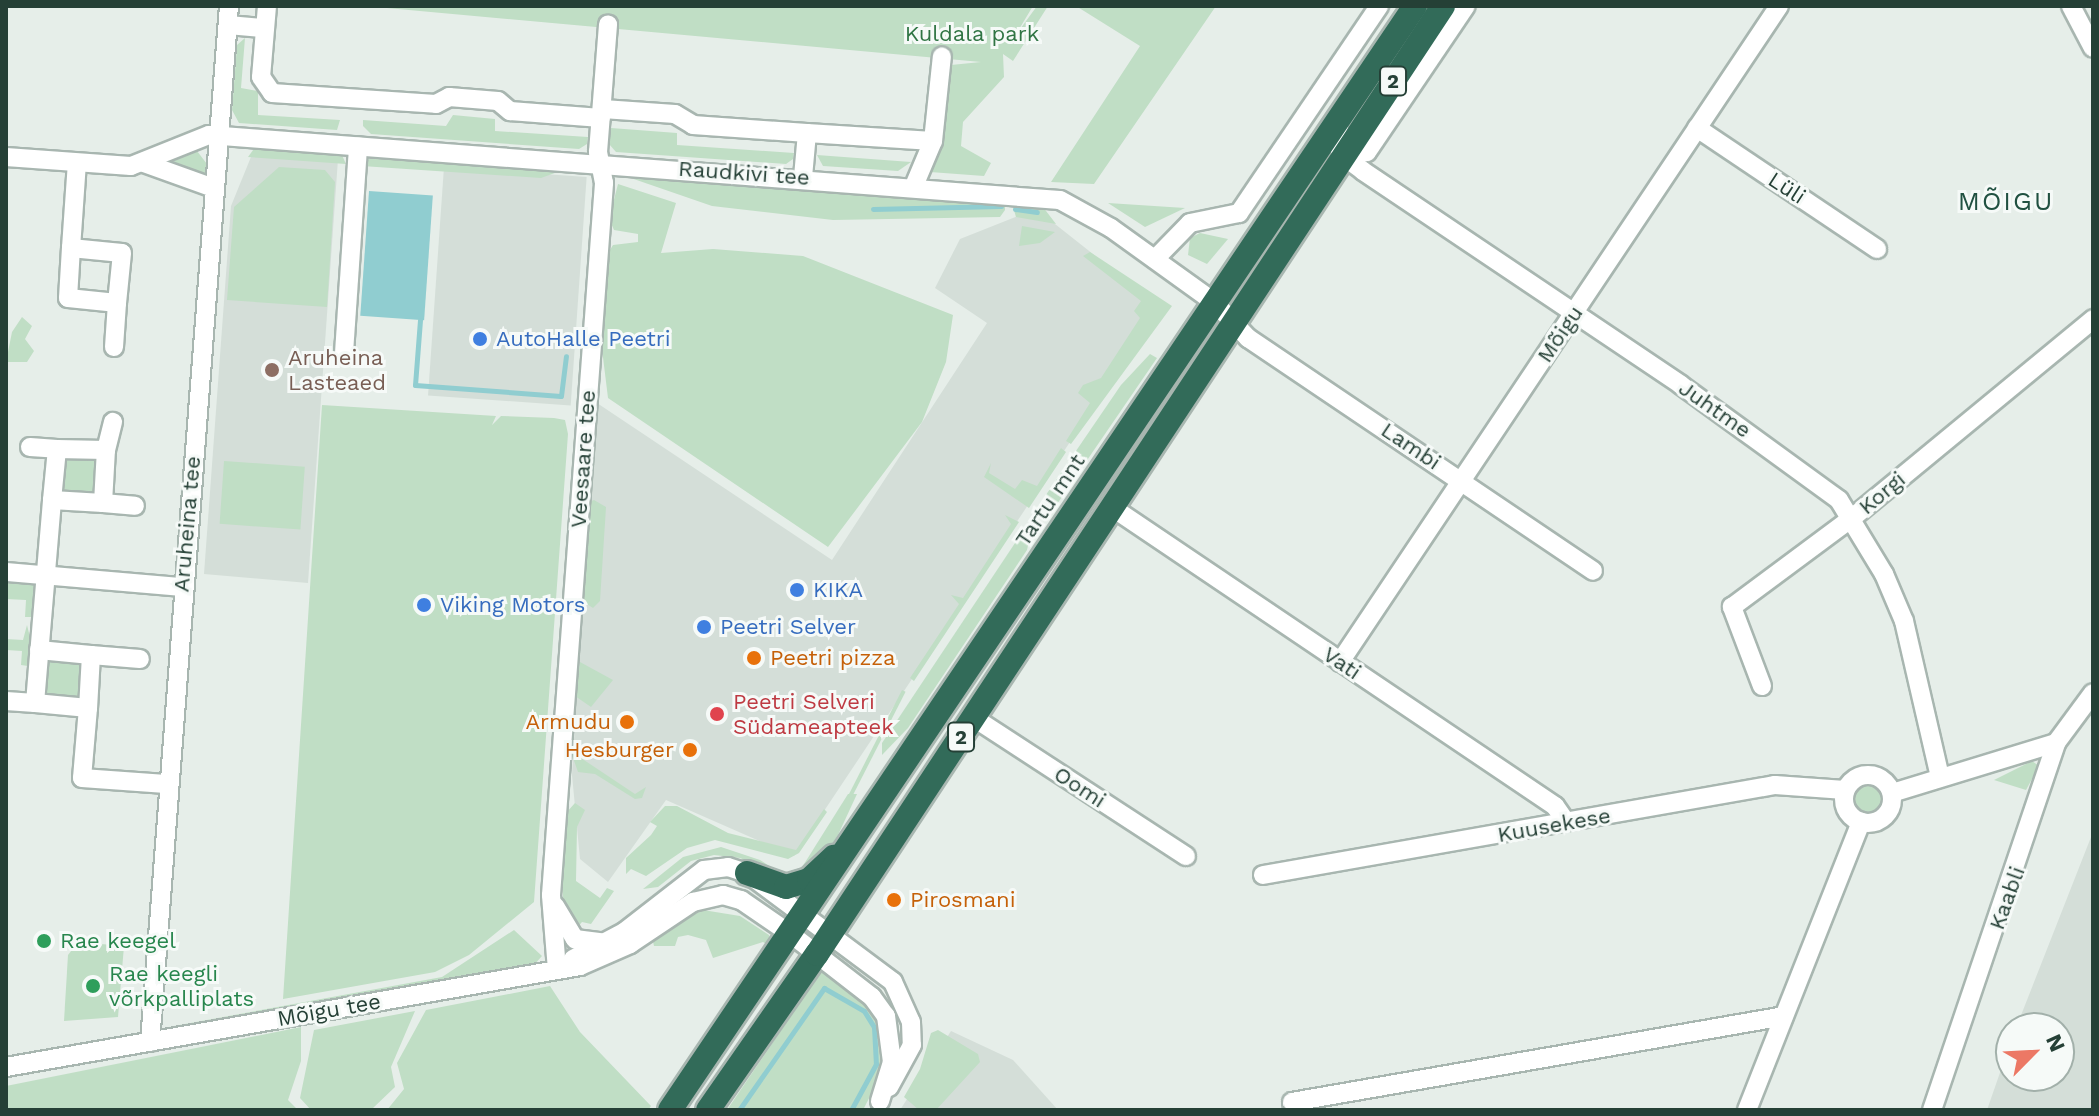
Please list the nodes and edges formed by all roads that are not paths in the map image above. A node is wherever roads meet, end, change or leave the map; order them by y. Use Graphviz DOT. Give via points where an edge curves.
graph roads {
  1 [pos="267,6"];
  2 [pos="1379,6"];
  3 [pos="1415,6"];
  4 [pos="1443,6"];
  5 [pos="1466,6"];
  6 [pos="1779,6"];
  7 [pos="2071,6"];
  8 [pos="228,15"];
  9 [pos="608,24"];
  10 [pos="265,28"];
  11 [pos="2093,48"];
  12 [pos="942,56"];
  13 [pos="602,113"];
  14 [pos="1340,116"];
  15 [pos="1697,128"];
  16 [pos="807,133"];
  17 [pos="218,136"];
  18 [pos="933,141"];
  19 [pos="358,146"];
  20 [pos="1342,155"];
  21 [pos="6,157"];
  22 [pos="600,162"];
  23 [pos="77,163"];
  24 [pos="144,163"];
  25 [pos="803,177"];
  26 [pos="914,186"];
  27 [pos="214,188"];
  28 [pos="71,248"];
  29 [pos="1877,249"];
  30 [pos="1155,259"];
  31 [pos="1214,302"];
  32 [pos="117,303"];
  33 [pos="1575,312"];
  34 [pos="1233,319"];
  35 [pos="2093,319"];
  36 [pos="114,347"];
  37 [pos="344,353"];
  38 [pos="113,422"];
  39 [pos="30,447"];
  40 [pos="57,449"];
  41 [pos="106,450"];
  42 [pos="1462,481"];
  43 [pos="52,500"];
  44 [pos="103,503"];
  45 [pos="135,506"];
  46 [pos="1113,508"];
  47 [pos="1852,518"];
  48 [pos="1593,571"];
  49 [pos="6,572"];
  50 [pos="45,576"];
  51 [pos="182,587"];
  52 [pos="39,650"];
  53 [pos="91,655"];
  54 [pos="140,659"];
  55 [pos="1340,662"];
  56 [pos="1762,686"];
  57 [pos="2093,693"];
  58 [pos="6,701"];
  59 [pos="35,703"];
  60 [pos="88,708"];
  61 [pos="974,718"];
  62 [pos="2056,743"];
  63 [pos="1940,777"];
  64 [pos="166,784"];
  65 [pos="1845,790"];
  66 [pos="1892,793"];
  67 [pos="1566,822"];
  68 [pos="1861,822"];
  69 [pos="861,831"];
  70 [pos="1186,856"];
  71 [pos="747,873"];
  72 [pos="1263,875"];
  73 [pos="551,895"];
  74 [pos="799,925"];
  75 [pos="831,933"];
  76 [pos="608,941"];
  77 [pos="817,954"];
  78 [pos="557,970"];
  79 [pos="1784,1016"];
  80 [pos="150,1042"];
  81 [pos="6,1067"];
  82 [pos="1292,1102"];
  83 [pos="877,1106"];
  84 [pos="670,1110"];
  85 [pos="708,1110"];
  86 [pos="1747,1110"];
  87 [pos="1932,1110"];
  1 -- 10 [label="street"];
  2 -- 30 [label="street" via="1239,213 1190,223"];
  3 -- 14 [label="highway, Tartu mnt / 2"];
  4 -- 20 [label="highway, 2"];
  5 -- 20 [label="street" via="1367,152"];
  6 -- 15 [label="street, Mõigu"];
  7 -- 11 [label="street"];
  8 -- 10 [label="street"];
  8 -- 17 [label="street, Aruheina tee"];
  9 -- 13 [label="street, Veesaare tee"];
  10 -- 13 [label="street" via="261,77 272,93 436,104 449,97 498,101 510,111"];
  12 -- 18 [label="street"];
  13 -- 16 [label="street" via="675,114 693,125"];
  13 -- 22 [label="street, Veesaare tee"];
  14 -- 20 [label="street" via="1337,143"];
  14 -- 31 [label="highway, Tartu mnt / 2"];
  15 -- 29 [label="street, Lüli"];
  15 -- 33 [label="street, Mõigu"];
  16 -- 18 [label="street"];
  16 -- 25 [label="street"];
  17 -- 19 [label="street, Raudkivi tee"];
  17 -- 24 [label="street"];
  17 -- 27 [label="street, Aruheina tee"];
  18 -- 26 [label="street"];
  19 -- 22 [label="street, Raudkivi tee"];
  19 -- 37 [label="street"];
  20 -- 33 [label="street, Juhtme"];
  20 -- 34 [label="highway, 2"];
  21 -- 23 [label="street"];
  22 -- 25 [label="street, Raudkivi tee"];
  22 -- 73 [label="street, Veesaare tee" via="604,183"];
  23 -- 24 [label="street"];
  23 -- 28 [label="street"];
  24 -- 27 [label="street"];
  25 -- 26 [label="street, Raudkivi tee"];
  26 -- 30 [label="street, Raudkivi tee" via="1060,200"];
  27 -- 51 [label="street, Aruheina tee"];
  28 -- 32 [label="street" via="68,298"];
  28 -- 32 [label="street" via="122,253"];
  30 -- 31 [label="street, Raudkivi tee"];
  31 -- 34 [label="street, Raudkivi tee"];
  31 -- 69 [label="highway, Tartu mnt / 2"];
  32 -- 36 [label="street"];
  33 -- 42 [label="street, Mõigu"];
  33 -- 47 [label="street, Juhtme" via="1776,452 1839,500"];
  34 -- 42 [label="street, Lambi" via="1248,338"];
  34 -- 46 [label="highway, 2"];
  35 -- 47 [label="street, Korgi"];
  38 -- 41 [label="street"];
  39 -- 40 [label="street"];
  40 -- 41 [label="street"];
  40 -- 43 [label="street"];
  41 -- 44 [label="street"];
  42 -- 48 [label="street, Lambi"];
  42 -- 55 [label="street, Mõigu"];
  43 -- 44 [label="street"];
  43 -- 50 [label="street"];
  44 -- 45 [label="street"];
  46 -- 55 [label="street, Vati"];
  46 -- 61 [label="highway, 2"];
  47 -- 56 [label="street, Korgi" via="1732,607"];
  47 -- 63 [label="street, Juhtme" via="1904,621"];
  49 -- 50 [label="street"];
  50 -- 51 [label="street"];
  50 -- 52 [label="street"];
  51 -- 64 [label="street, Aruheina tee"];
  52 -- 53 [label="street"];
  52 -- 59 [label="street"];
  53 -- 54 [label="street"];
  53 -- 60 [label="street"];
  55 -- 67 [label="street, Vati" via="1555,806"];
  57 -- 62 [label="street, Kaabli"];
  58 -- 59 [label="street"];
  59 -- 60 [label="street"];
  60 -- 64 [label="street" via="82,778"];
  61 -- 70 [label="street, Oomi"];
  61 -- 75 [label="highway, 2"];
  62 -- 63 [label="street"];
  62 -- 87 [label="street, Kaabli"];
  63 -- 66 [label="street"];
  64 -- 80 [label="street, Aruheina tee"];
  65 -- 66 [label="street" via="1869,775 1887,784"];
  65 -- 67 [label="street, Kuusekese" via="1775,785"];
  65 -- 68 [label="street" via="1846,810"];
  66 -- 68 [label="street" via="1881,820"];
  67 -- 72 [label="street, Kuusekese"];
  68 -- 79 [label="street"];
  69 -- 71 [label="highway" via="797,885 773,885"];
  69 -- 74 [label="highway, Tartu mnt / 2"];
  71 -- 74 [label="street"];
  71 -- 76 [label="street, Mõigu tee" via="728,867 704,870"];
  73 -- 76 [label="street, Veesaare tee" via="565,930 575,939"];
  73 -- 78 [label="street, Veesaare tee"];
  74 -- 75 [label="street"];
  74 -- 77 [label="street"];
  74 -- 78 [label="street, Mõigu tee" via="741,900 711,896 608,956"];
  74 -- 84 [label="highway, 2"];
  75 -- 77 [label="highway, 2"];
  75 -- 83 [label="street" via="893,982 911,1022 912,1045 905,1066"];
  76 -- 78 [label="street, Mõigu tee"];
  77 -- 83 [label="street" via="872,997 886,1016 892,1062"];
  77 -- 85 [label="highway, 2"];
  78 -- 80 [label="street, Mõigu tee"];
  79 -- 82 [label="street"];
  79 -- 86 [label="street"];
  80 -- 81 [label="street, Mõigu tee"];
}
